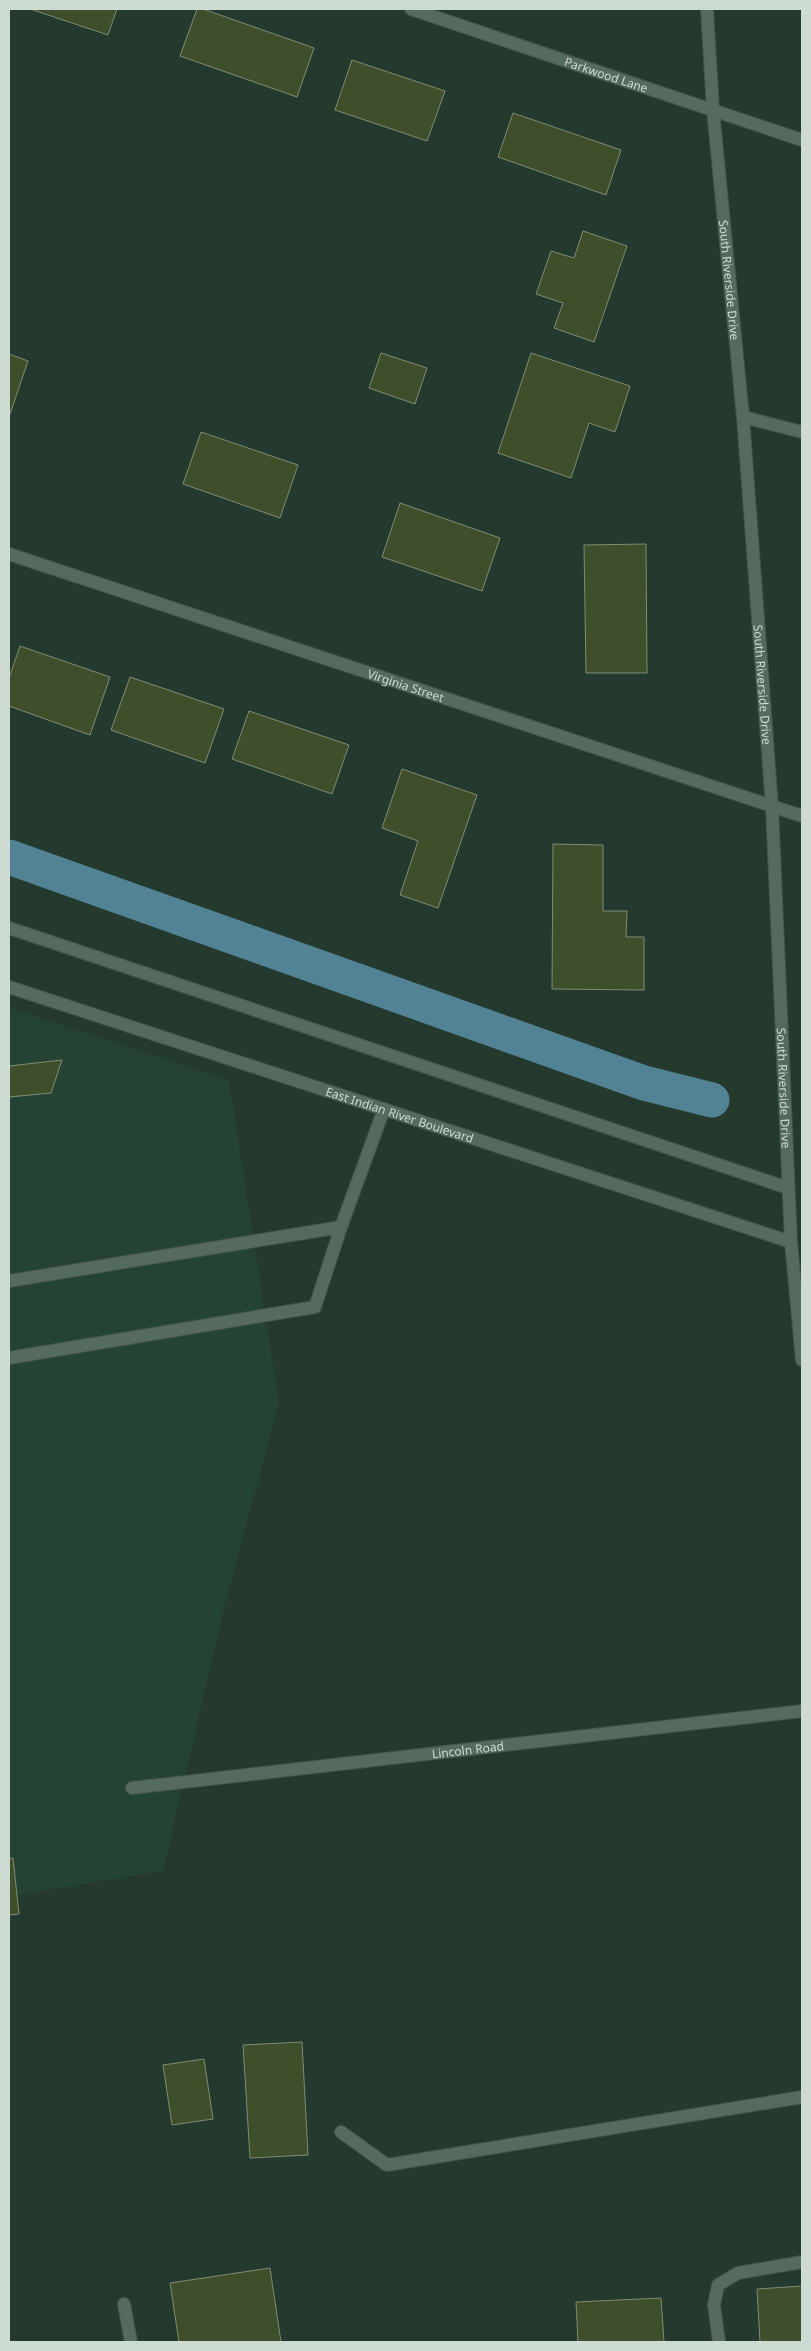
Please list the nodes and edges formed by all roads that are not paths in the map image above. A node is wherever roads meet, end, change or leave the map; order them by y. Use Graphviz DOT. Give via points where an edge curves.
graph roads {
  1 [pos="411,9"];
  2 [pos="707,9"];
  3 [pos="713,110"];
  4 [pos="802,140"];
  5 [pos="743,417"];
  6 [pos="802,432"];
  7 [pos="9,554"];
  8 [pos="772,807"];
  9 [pos="802,816"];
  10 [pos="9,928"];
  11 [pos="9,987"];
  12 [pos="384,1109"];
  13 [pos="788,1188"];
  14 [pos="341,1227"];
  15 [pos="791,1242"];
  16 [pos="9,1281"];
  17 [pos="9,1358"];
  18 [pos="802,1360"];
  19 [pos="802,1711"];
  20 [pos="132,1788"];
  21 [pos="802,2097"];
  22 [pos="341,2132"];
  23 [pos="802,2262"];
  24 [pos="124,2304"];
  25 [pos="131,2342"];
  26 [pos="719,2342"];
  1 -- 3 [label="street, Parkwood Lane"];
  2 -- 3 [label="street, South Riverside Drive"];
  3 -- 4 [label="street, Parkwood Lane"];
  3 -- 5 [label="street, South Riverside Drive"];
  5 -- 6 [label="street"];
  5 -- 8 [label="street, South Riverside Drive"];
  7 -- 8 [label="street, Virginia Street"];
  8 -- 9 [label="street, Virginia Street"];
  8 -- 13 [label="street, South Riverside Drive"];
  10 -- 13 [label="street"];
  11 -- 12 [label="street, East Indian River Boulevard"];
  12 -- 14 [label="street"];
  12 -- 15 [label="street, East Indian River Boulevard"];
  13 -- 15 [label="street, South Riverside Drive"];
  14 -- 16 [label="street"];
  14 -- 17 [label="street" via="315,1307"];
  15 -- 18 [label="street, South Riverside Drive"];
  19 -- 20 [label="street, Lincoln Road"];
  21 -- 22 [label="street" via="387,2165"];
  23 -- 26 [label="street" via="738,2273 718,2285 714,2305"];
  24 -- 25 [label="street"];
}
